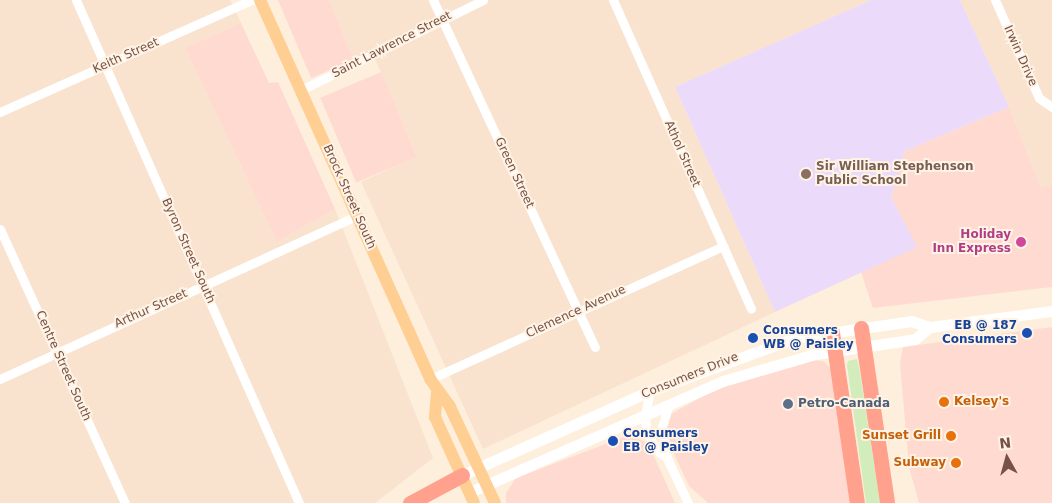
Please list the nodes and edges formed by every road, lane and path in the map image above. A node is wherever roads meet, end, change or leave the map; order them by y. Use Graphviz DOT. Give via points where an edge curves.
graph roads {
  1 [pos="76,0"];
  2 [pos="252,0"];
  3 [pos="260,0"];
  4 [pos="433,0"];
  5 [pos="483,0"];
  6 [pos="613,0"];
  7 [pos="995,0"];
  8 [pos="442,18"];
  9 [pos="105,65"];
  10 [pos="301,90"];
  11 [pos="1052,107"];
  12 [pos="0,112"];
  13 [pos="358,216"];
  14 [pos="0,229"];
  15 [pos="723,246"];
  16 [pos="204,286"];
  17 [pos="751,308"];
  18 [pos="580,310"];
  19 [pos="1052,311"];
  20 [pos="861,328"];
  21 [pos="930,328"];
  22 [pos="832,332"];
  23 [pos="595,346"];
  24 [pos="864,346"];
  25 [pos="836,350"];
  26 [pos="57,353"];
  27 [pos="0,379"];
  28 [pos="430,379"];
  29 [pos="650,391"];
  30 [pos="437,393"];
  31 [pos="669,404"];
  32 [pos="645,415"];
  33 [pos="667,458"];
  34 [pos="479,468"];
  35 [pos="462,475"];
  36 [pos="486,484"];
  37 [pos="472,497"];
  38 [pos="125,503"];
  39 [pos="299,503"];
  40 [pos="410,503"];
  41 [pos="495,503"];
  42 [pos="688,503"];
  43 [pos="857,503"];
  44 [pos="887,503"];
  1 -- 9 [label="street, Byron Street South"];
  2 -- 9 [label="street, Keith Street"];
  3 -- 10 [label="main road, Brock Street South"];
  4 -- 8 [label="street, Green Street"];
  5 -- 8 [label="street, Saint Lawrence Street"];
  6 -- 15 [label="street, Athol Street"];
  7 -- 11 [label="street, Irwin Drive" via="1039,98"];
  8 -- 10 [label="street, Saint Lawrence Street"];
  8 -- 18 [label="street, Green Street"];
  9 -- 12 [label="street, Keith Street"];
  9 -- 16 [label="street, Byron Street South"];
  10 -- 13 [label="main road, Brock Street South"];
  13 -- 16 [label="street, Arthur Street"];
  13 -- 28 [label="main road, Brock Street South"];
  14 -- 26 [label="street, Centre Street South"];
  15 -- 17 [label="street, Athol Street"];
  15 -- 18 [label="street, Clemence Avenue"];
  16 -- 26 [label="street, Arthur Street"];
  16 -- 39 [label="street, Byron Street South"];
  18 -- 23 [label="street, Green Street"];
  18 -- 28 [label="street, Clemence Avenue"];
  19 -- 21 [label="main road, Consumers Drive"];
  20 -- 21 [label="main road, Consumers Drive" via="912,321"];
  20 -- 22 [label="main road, Consumers Drive"];
  20 -- 24 [label="highway"];
  21 -- 24 [label="main road, Consumers Drive" via="915,339"];
  22 -- 25 [label="highway"];
  22 -- 29 [label="main road, Consumers Drive" via="795,338"];
  24 -- 25 [label="main road, Consumers Drive"];
  24 -- 44 [label="highway"];
  25 -- 31 [label="main road, Consumers Drive" via="771,364"];
  25 -- 43 [label="highway"];
  26 -- 27 [label="street, Arthur Street"];
  26 -- 38 [label="street, Centre Street South"];
  28 -- 30 [label="main road, Brock Street South"];
  29 -- 32 [label="street"];
  29 -- 34 [label="main road, Consumers Drive"];
  30 -- 34 [label="main road, Brock Street South" via="450,407"];
  30 -- 35 [label="main road" via="435,417"];
  31 -- 32 [label="main road, Consumers Drive"];
  31 -- 33 [label="street" via="662,427"];
  32 -- 33 [label="street" via="646,429 656,450"];
  32 -- 36 [label="main road, Consumers Drive"];
  33 -- 42 [label="street"];
  34 -- 35 [label="main road, Consumers Drive"];
  34 -- 36 [label="main road, Brock Street South"];
  35 -- 37 [label="main road"];
  35 -- 40 [label="highway"];
  36 -- 37 [label="main road, Consumers Drive"];
  36 -- 41 [label="main road, Brock Street South"];
}
